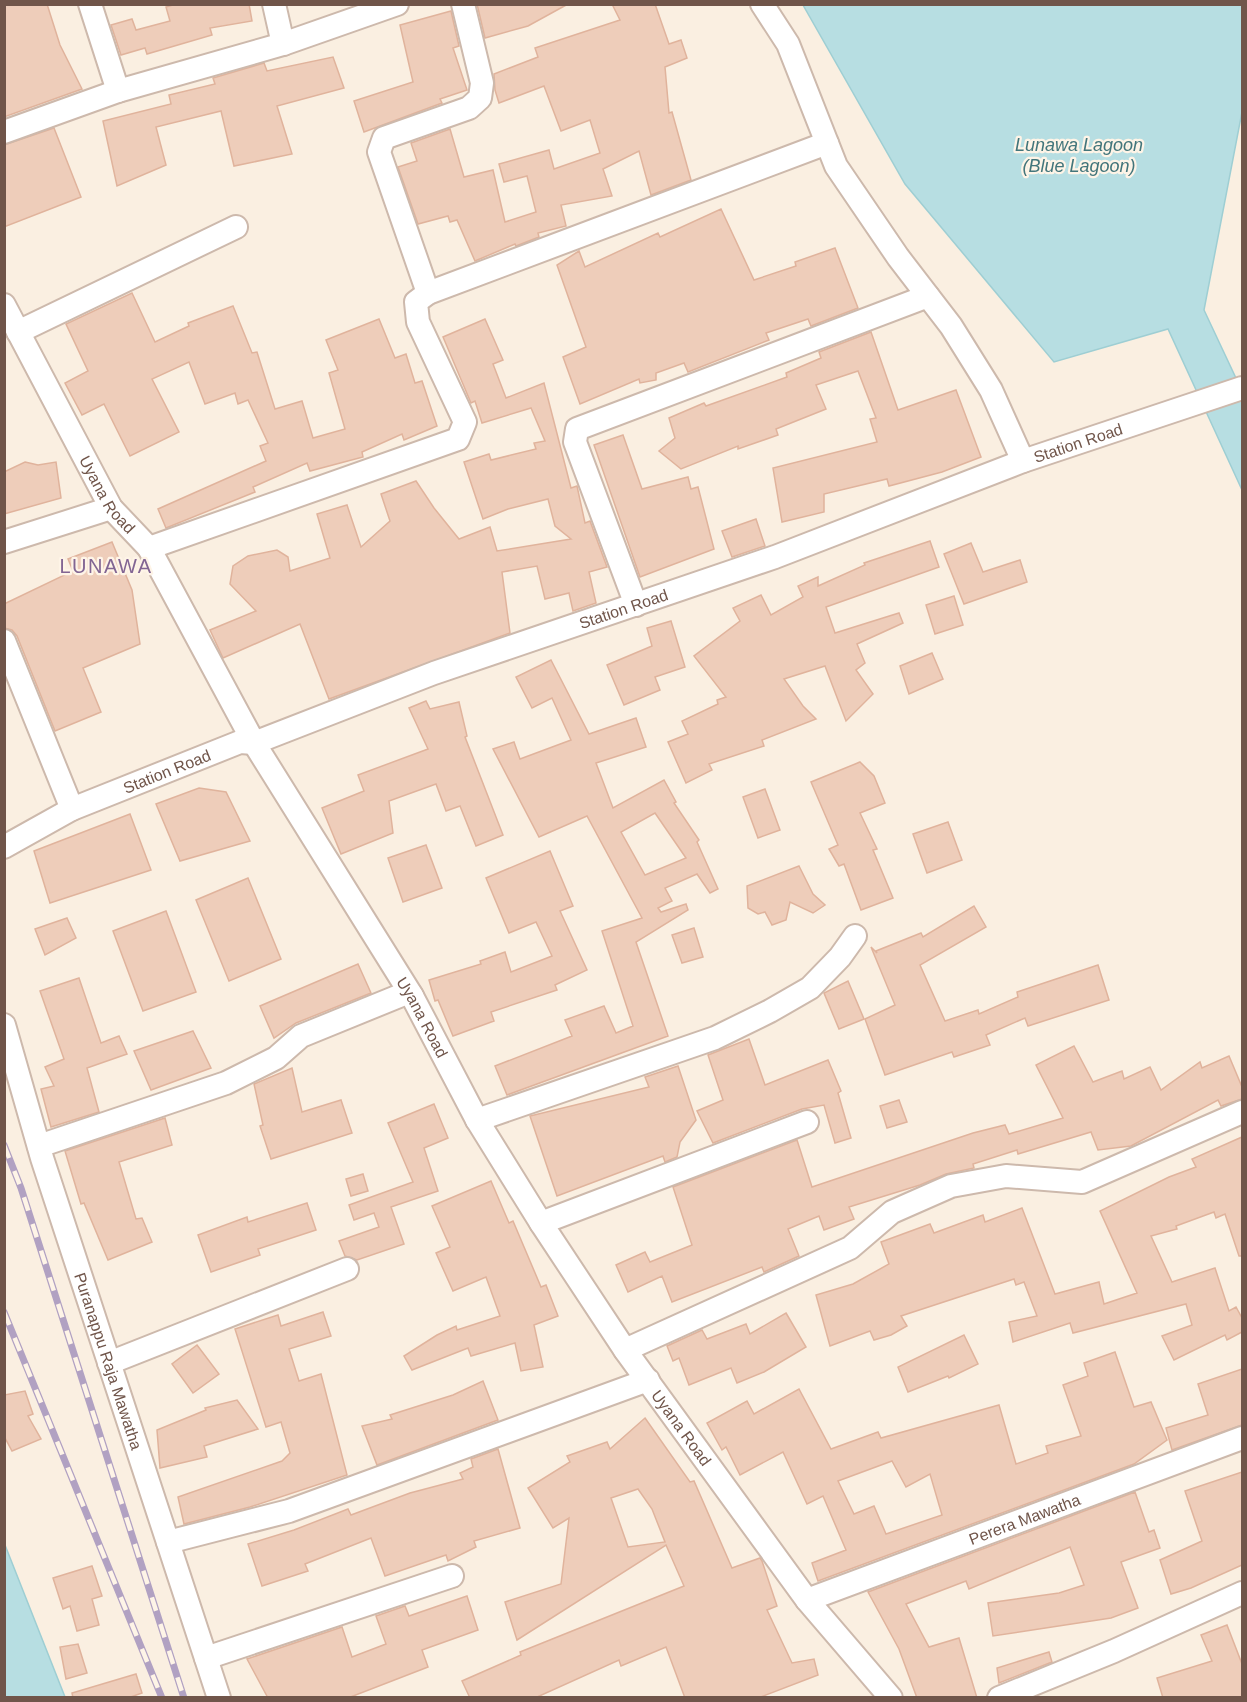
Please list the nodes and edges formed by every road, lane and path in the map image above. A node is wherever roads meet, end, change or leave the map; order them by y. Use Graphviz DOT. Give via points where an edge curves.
graph roads {
  1 [pos="90,4"];
  2 [pos="274,4"];
  3 [pos="397,4"];
  4 [pos="463,4"];
  5 [pos="762,4"];
  6 [pos="283,44"];
  7 [pos="118,90"];
  8 [pos="4,132"];
  9 [pos="827,142"];
  10 [pos="236,227"];
  11 [pos="428,293"];
  12 [pos="928,296"];
  13 [pos="4,305"];
  14 [pos="18,332"];
  15 [pos="1242,388"];
  16 [pos="1023,460"];
  17 [pos="111,508"];
  18 [pos="4,542"];
  19 [pos="149,548"];
  20 [pos="636,605"];
  21 [pos="4,642"];
  22 [pos="254,743"];
  23 [pos="72,809"];
  24 [pos="7,845"];
  25 [pos="855,936"];
  26 [pos="412,996"];
  27 [pos="4,1025"];
  28 [pos="1242,1112"];
  29 [pos="477,1120"];
  30 [pos="807,1122"];
  31 [pos="39,1146"];
  32 [pos="540,1223"];
  33 [pos="347,1269"];
  34 [pos="626,1350"];
  35 [pos="109,1363"];
  36 [pos="648,1380"];
  37 [pos="1242,1438"];
  38 [pos="168,1542"];
  39 [pos="452,1576"];
  40 [pos="1242,1593"];
  41 [pos="807,1600"];
  42 [pos="206,1658"];
  43 [pos="219,1698"];
  44 [pos="891,1698"];
  45 [pos="999,1698"];
  1 -- 7 [label="street"];
  2 -- 6 [label="street"];
  3 -- 6 [label="street"];
  4 -- 11 [label="street" via="482,83 480,98 469,108 384,138 379,152"];
  5 -- 9 [label="street" via="788,44"];
  6 -- 7 [label="street"];
  7 -- 8 [label="street"];
  9 -- 11 [label="street"];
  9 -- 12 [label="street" via="836,166"];
  10 -- 14 [label="street"];
  11 -- 19 [label="street" via="416,302 418,322 465,422 458,439"];
  12 -- 16 [label="street" via="991,390"];
  12 -- 20 [label="street" via="577,429 575,442"];
  13 -- 14 [label="street, Uyana Road"];
  14 -- 17 [label="street, Uyana Road"];
  15 -- 16 [label="street, Station Road"];
  16 -- 20 [label="street, Station Road" via="775,557"];
  17 -- 18 [label="street"];
  17 -- 19 [label="street, Uyana Road"];
  19 -- 22 [label="street, Uyana Road"];
  20 -- 22 [label="street, Station Road" via="434,672"];
  21 -- 23 [label="street"];
  22 -- 23 [label="street, Station Road" via="240,742"];
  22 -- 26 [label="street, Uyana Road"];
  23 -- 24 [label="street, Station Road"];
  25 -- 29 [label="street" via="810,988 715,1038"];
  26 -- 29 [label="street, Uyana Road"];
  26 -- 31 [label="street" via="409,992 301,1036 276,1059 226,1083"];
  27 -- 31 [label="street, Puranappu Raja Mawatha"];
  28 -- 34 [label="street" via="1082,1182 1006,1176 951,1186 892,1212 850,1248"];
  29 -- 32 [label="street, Uyana Road"];
  30 -- 32 [label="street"];
  31 -- 35 [label="street, Puranappu Raja Mawatha"];
  32 -- 34 [label="street, Uyana Road"];
  33 -- 35 [label="street"];
  34 -- 36 [label="street, Uyana Road"];
  35 -- 38 [label="street, Puranappu Raja Mawatha"];
  36 -- 38 [label="street" via="289,1511"];
  36 -- 41 [label="street, Uyana Road"];
  37 -- 41 [label="street, Perera Mawatha"];
  38 -- 42 [label="street, Puranappu Raja Mawatha"];
  39 -- 42 [label="street"];
  40 -- 45 [label="street"];
  41 -- 44 [label="street, Uyana Road"];
  42 -- 43 [label="street, Puranappu Raja Mawatha"];
}
